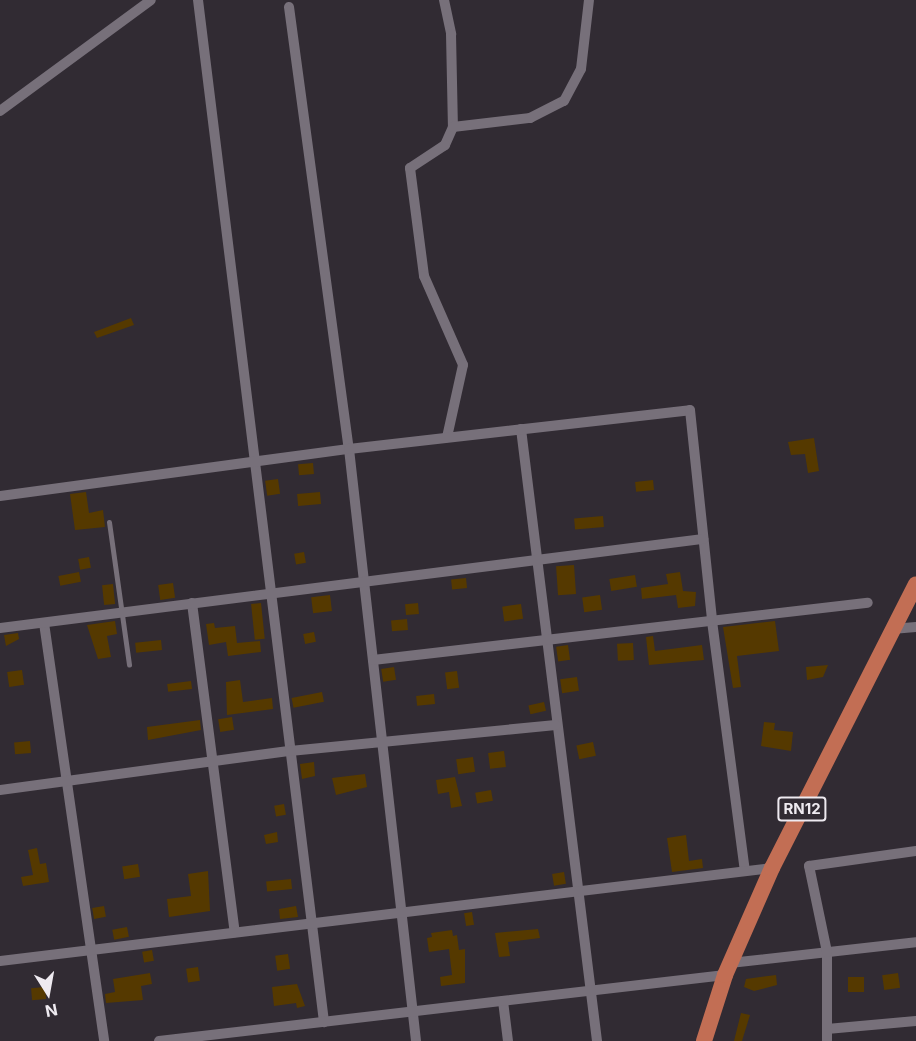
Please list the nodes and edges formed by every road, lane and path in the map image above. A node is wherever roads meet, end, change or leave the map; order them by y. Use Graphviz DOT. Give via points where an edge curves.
graph roads {
  1 [pos="151,0"];
  2 [pos="198,0"];
  3 [pos="444,0"];
  4 [pos="589,0"];
  5 [pos="289,8"];
  6 [pos="0,111"];
  7 [pos="453,127"];
  8 [pos="521,429"];
  9 [pos="447,437"];
  10 [pos="349,449"];
  11 [pos="254,462"];
  12 [pos="0,496"];
  13 [pos="109,522"];
  14 [pos="703,539"];
  15 [pos="536,560"];
  16 [pos="364,581"];
  17 [pos="916,584"];
  18 [pos="270,593"];
  19 [pos="192,603"];
  20 [pos="868,603"];
  21 [pos="121,613"];
  22 [pos="712,621"];
  23 [pos="44,623"];
  24 [pos="916,627"];
  25 [pos="0,628"];
  26 [pos="892,629"];
  27 [pos="545,640"];
  28 [pos="373,660"];
  29 [pos="129,664"];
  30 [pos="556,725"];
  31 [pos="382,742"];
  32 [pos="290,751"];
  33 [pos="213,762"];
  34 [pos="67,781"];
  35 [pos="0,790"];
  36 [pos="916,850"];
  37 [pos="772,867"];
  38 [pos="746,870"];
  39 [pos="578,889"];
  40 [pos="401,911"];
  41 [pos="311,922"];
  42 [pos="235,932"];
  43 [pos="916,942"];
  44 [pos="91,950"];
  45 [pos="827,952"];
  46 [pos="0,958"];
  47 [pos="728,969"];
  48 [pos="590,990"];
  49 [pos="502,1001"];
  50 [pos="412,1011"];
  51 [pos="916,1021"];
  52 [pos="324,1022"];
  53 [pos="827,1029"];
  54 [pos="104,1041"];
  55 [pos="159,1041"];
  56 [pos="416,1041"];
  57 [pos="508,1041"];
  58 [pos="597,1041"];
  59 [pos="704,1041"];
  60 [pos="827,1041"];
  1 -- 6 [label="street"];
  2 -- 11 [label="street"];
  3 -- 7 [label="street" via="452,34"];
  4 -- 7 [label="street" via="581,69 564,101 530,118"];
  5 -- 10 [label="street"];
  7 -- 9 [label="street" via="445,145 410,168 424,276 463,365"];
  8 -- 9 [label="street"];
  8 -- 14 [label="street" via="690,410"];
  8 -- 15 [label="street"];
  9 -- 10 [label="street"];
  10 -- 11 [label="street"];
  10 -- 16 [label="street"];
  11 -- 12 [label="street"];
  11 -- 18 [label="street"];
  13 -- 21 [label="lane"];
  14 -- 15 [label="street"];
  14 -- 22 [label="street"];
  15 -- 16 [label="street"];
  15 -- 27 [label="street"];
  16 -- 18 [label="street"];
  16 -- 28 [label="street"];
  17 -- 26 [label="main road, RN12"];
  18 -- 19 [label="street"];
  18 -- 32 [label="street"];
  19 -- 21 [label="street"];
  19 -- 33 [label="street"];
  20 -- 22 [label="street"];
  21 -- 23 [label="street"];
  21 -- 29 [label="lane"];
  22 -- 27 [label="street"];
  22 -- 38 [label="street"];
  23 -- 25 [label="street"];
  23 -- 34 [label="street"];
  24 -- 26 [label="street"];
  26 -- 37 [label="main road, RN12"];
  27 -- 28 [label="street"];
  27 -- 30 [label="street"];
  28 -- 31 [label="street"];
  30 -- 31 [label="street"];
  30 -- 39 [label="street"];
  31 -- 32 [label="street"];
  31 -- 40 [label="street"];
  32 -- 33 [label="street"];
  32 -- 41 [label="street"];
  33 -- 34 [label="street"];
  33 -- 42 [label="street"];
  34 -- 35 [label="street"];
  34 -- 44 [label="street"];
  36 -- 45 [label="street" via="809,866"];
  37 -- 38 [label="street"];
  37 -- 47 [label="main road, RN12"];
  38 -- 39 [label="street"];
  39 -- 40 [label="street"];
  39 -- 48 [label="street"];
  40 -- 41 [label="street"];
  40 -- 50 [label="street"];
  41 -- 42 [label="street"];
  41 -- 52 [label="street"];
  42 -- 44 [label="street"];
  43 -- 45 [label="street"];
  44 -- 46 [label="street"];
  44 -- 54 [label="street"];
  45 -- 47 [label="street"];
  45 -- 53 [label="street"];
  47 -- 48 [label="street"];
  47 -- 59 [label="main road, RN12"];
  48 -- 49 [label="street"];
  48 -- 58 [label="street"];
  49 -- 50 [label="street"];
  49 -- 57 [label="street"];
  50 -- 52 [label="street"];
  50 -- 56 [label="street"];
  51 -- 53 [label="street"];
  52 -- 55 [label="street"];
  53 -- 60 [label="street"];
}
